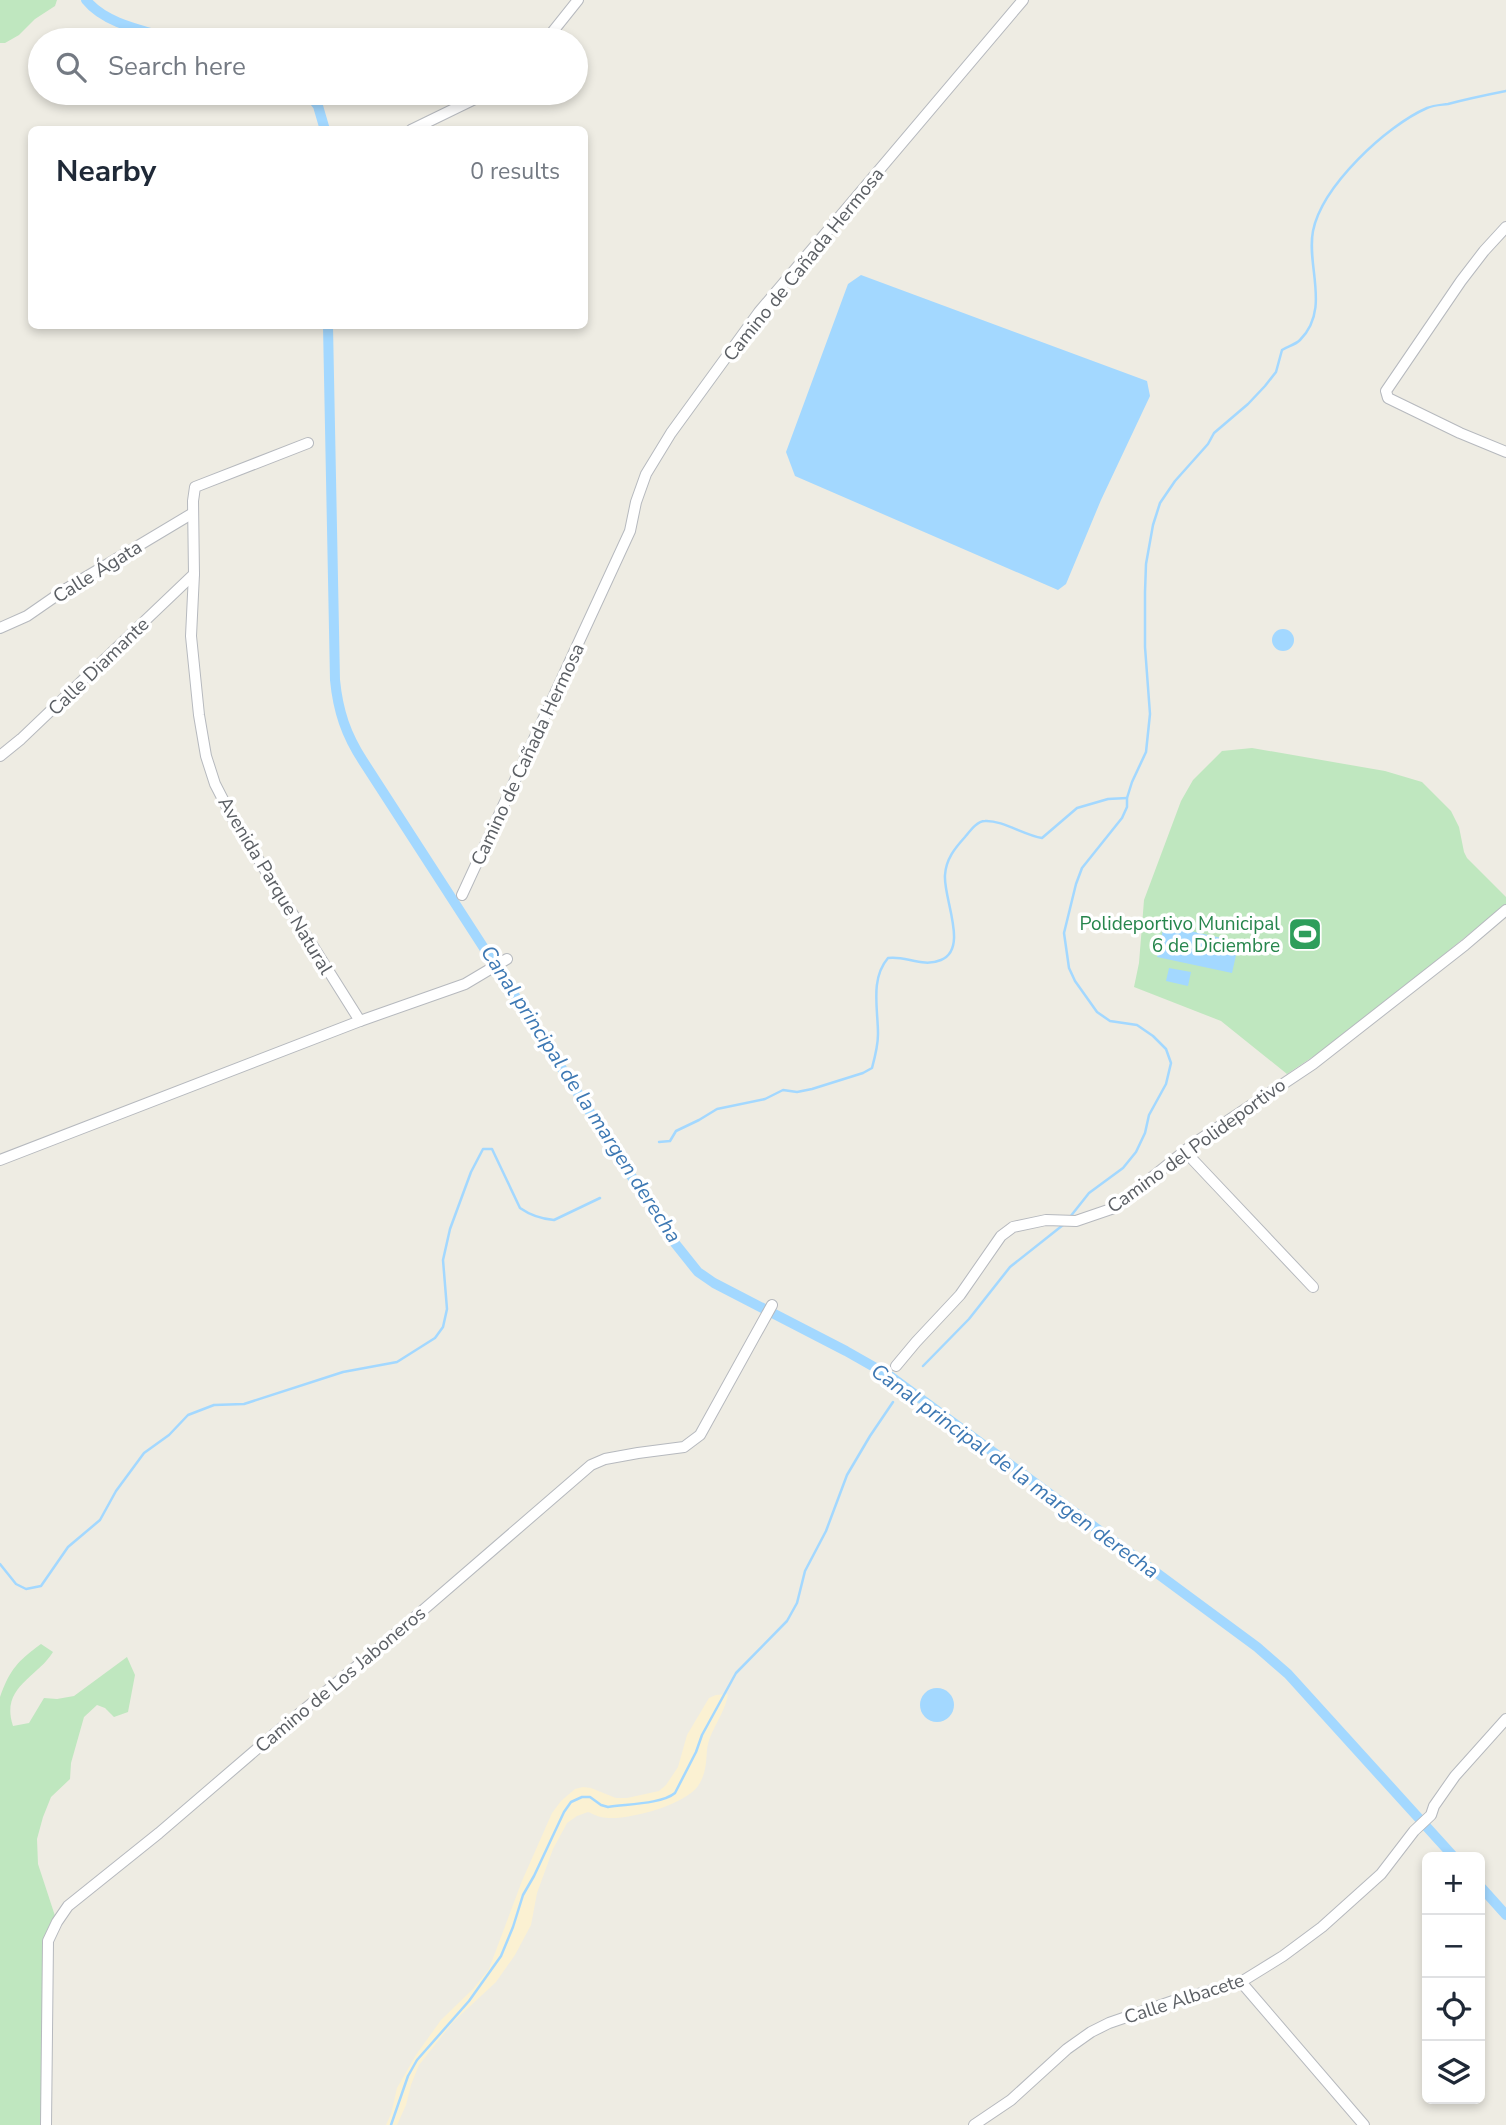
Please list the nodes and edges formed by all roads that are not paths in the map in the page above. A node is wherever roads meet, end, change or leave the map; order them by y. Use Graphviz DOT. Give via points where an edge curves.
graph roads {
  1 [pos="578,0"];
  2 [pos="1023,0"];
  3 [pos="556,28"];
  4 [pos="462,105"];
  5 [pos="419,126"];
  6 [pos="1506,227"];
  7 [pos="308,443"];
  8 [pos="1506,452"];
  9 [pos="193,513"];
  10 [pos="194,574"];
  11 [pos="0,628"];
  12 [pos="0,755"];
  13 [pos="462,895"];
  14 [pos="1506,910"];
  15 [pos="505,960"];
  16 [pos="360,1021"];
  17 [pos="1186,1150"];
  18 [pos="0,1160"];
  19 [pos="1313,1287"];
  20 [pos="772,1305"];
  21 [pos="896,1366"];
  22 [pos="1506,1719"];
  23 [pos="1241,1982"];
  24 [pos="46,2125"];
  25 [pos="974,2125"];
  26 [pos="1364,2125"];
  1 -- 3 [label="street"];
  2 -- 13 [label="street, Camino de Cañada Hermosa" via="759,312 671,433 646,474 630,531"];
  4 -- 5 [label="street"];
  6 -- 8 [label="street" via="1461,281 1386,391 1388,398"];
  7 -- 9 [label="street, Avenida Parque Natural" via="195,487"];
  9 -- 10 [label="street, Avenida Parque Natural"];
  9 -- 11 [label="street, Calle Ágata" via="27,616"];
  10 -- 12 [label="street, Calle Diamante"];
  10 -- 16 [label="street, Avenida Parque Natural" via="191,636 199,715 215,784"];
  14 -- 17 [label="street, Camino del Polideportivo" via="1313,1064"];
  15 -- 16 [label="street" via="465,984"];
  16 -- 18 [label="street"];
  17 -- 19 [label="street"];
  17 -- 21 [label="street, Camino del Polideportivo" via="1114,1208 1076,1221 1046,1220 1013,1227"];
  20 -- 24 [label="street, Camino de Los Jaboneros" via="700,1435 684,1447 591,1465 68,1906 48,1941"];
  22 -- 23 [label="street, Calle Albacete" via="1455,1776 1429,1817 1381,1874 1322,1927"];
  23 -- 25 [label="street, Calle Albacete" via="1091,2032 1012,2100"];
  23 -- 26 [label="street"];
}
